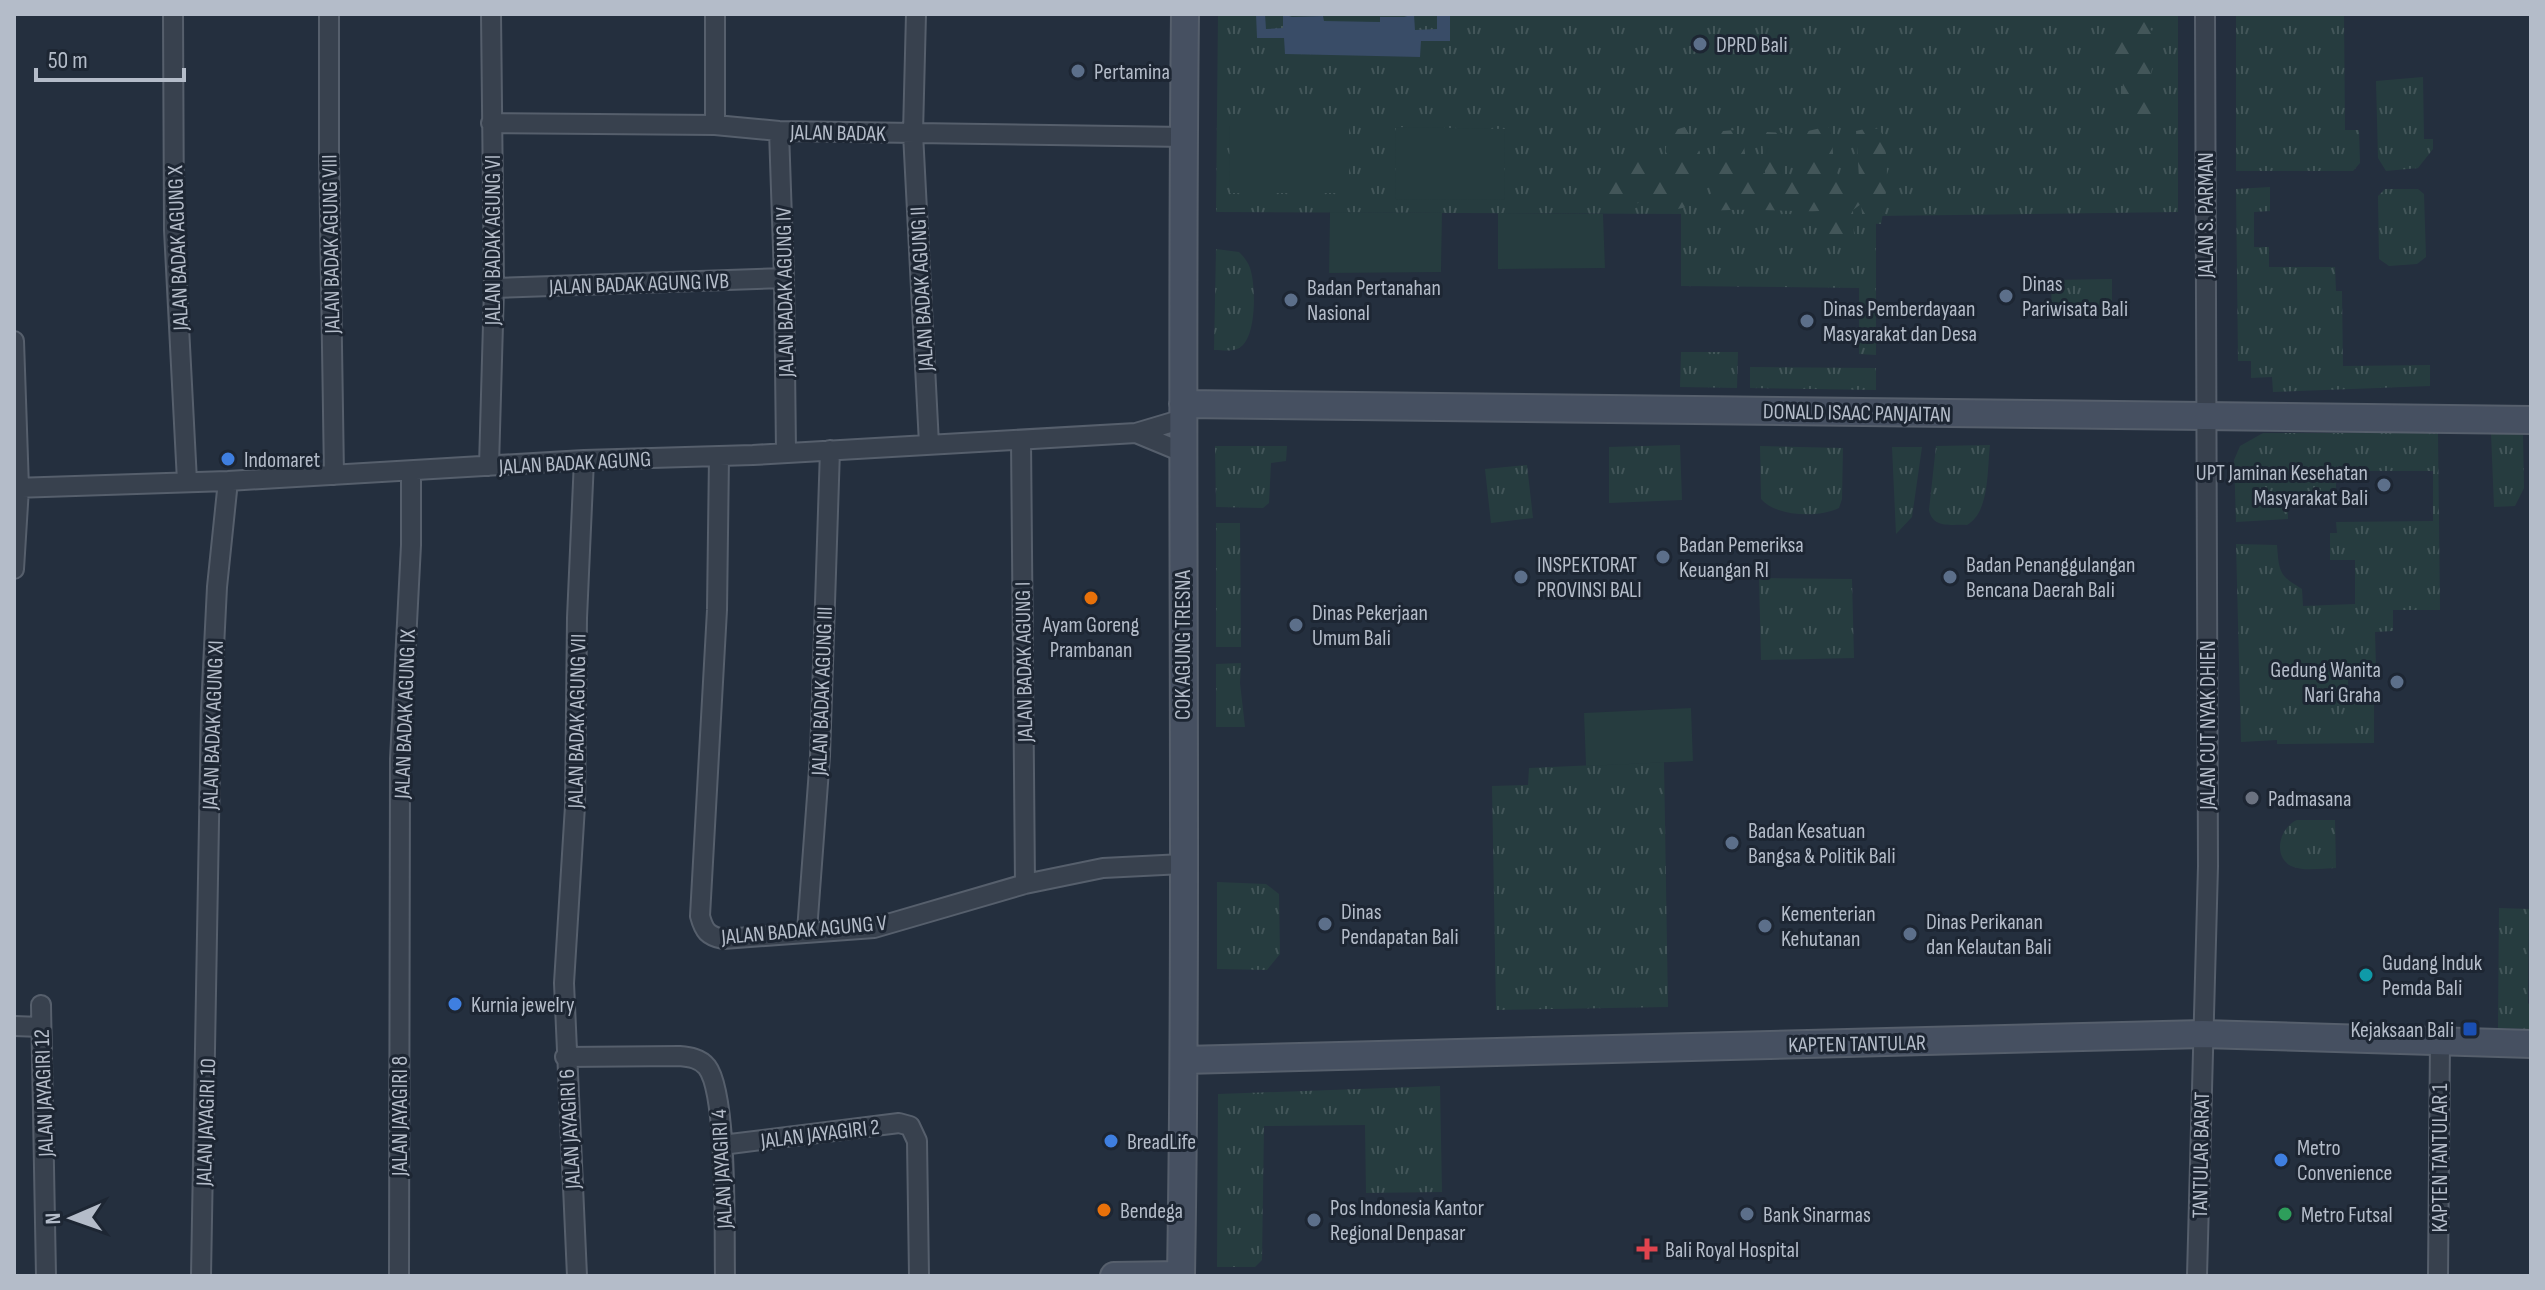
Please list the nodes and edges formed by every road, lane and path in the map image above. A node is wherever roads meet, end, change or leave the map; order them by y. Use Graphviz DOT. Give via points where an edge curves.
graph roads {
  1 [pos="173,14"];
  2 [pos="329,14"];
  3 [pos="491,14"];
  4 [pos="715,14"];
  5 [pos="916,14"];
  6 [pos="1185,14"];
  7 [pos="2205,14"];
  8 [pos="491,123"];
  9 [pos="715,125"];
  10 [pos="779,131"];
  11 [pos="913,133"];
  12 [pos="1186,137"];
  13 [pos="784,278"];
  14 [pos="494,288"];
  15 [pos="14,341"];
  16 [pos="1183,412"];
  17 [pos="2207,416"];
  18 [pos="2531,420"];
  19 [pos="1136,433"];
  20 [pos="1021,440"];
  21 [pos="929,444"];
  22 [pos="830,450"];
  23 [pos="786,452"];
  24 [pos="1182,452"];
  25 [pos="719,456"];
  26 [pos="584,460"];
  27 [pos="489,466"];
  28 [pos="411,471"];
  29 [pos="334,475"];
  30 [pos="187,481"];
  31 [pos="228,481"];
  32 [pos="16,488"];
  33 [pos="14,569"];
  34 [pos="1183,864"];
  35 [pos="1025,884"];
  36 [pos="807,931"];
  37 [pos="399,956"];
  38 [pos="207,969"];
  39 [pos="564,983"];
  40 [pos="41,1005"];
  41 [pos="14,1026"];
  42 [pos="41,1027"];
  43 [pos="2203,1034"];
  44 [pos="2531,1044"];
  45 [pos="2439,1049"];
  46 [pos="565,1057"];
  47 [pos="1184,1060"];
  48 [pos="722,1145"];
  49 [pos="46,1276"];
  50 [pos="201,1276"];
  51 [pos="399,1276"];
  52 [pos="577,1276"];
  53 [pos="725,1276"];
  54 [pos="919,1276"];
  55 [pos="1114,1276"];
  56 [pos="1181,1276"];
  57 [pos="2197,1276"];
  58 [pos="2438,1276"];
  1 -- 30 [label="street, JALAN BADAK AGUNG X" via="174,230"];
  2 -- 29 [label="street, JALAN BADAK AGUNG VIII"];
  3 -- 8 [label="street, JALAN BADAK AGUNG VI"];
  4 -- 9 [label="street"];
  5 -- 11 [label="street, JALAN BADAK AGUNG II"];
  6 -- 12 [label="street, COK AGUNG TRESNA"];
  7 -- 17 [label="street, JALAN S. PARMAN"];
  8 -- 9 [label="street, JALAN BADAK"];
  8 -- 14 [label="street, JALAN BADAK AGUNG VI"];
  9 -- 10 [label="street, JALAN BADAK"];
  10 -- 11 [label="street, JALAN BADAK"];
  10 -- 13 [label="street, JALAN BADAK AGUNG IV"];
  11 -- 12 [label="street, JALAN BADAK"];
  11 -- 21 [label="street, JALAN BADAK AGUNG II"];
  12 -- 16 [label="street, COK AGUNG TRESNA"];
  13 -- 14 [label="street, JALAN BADAK AGUNG IVB"];
  13 -- 23 [label="street, JALAN BADAK AGUNG IV"];
  14 -- 27 [label="street, JALAN BADAK AGUNG VI"];
  15 -- 32 [label="street"];
  16 -- 17 [label="street, DONALD ISAAC PANJAITAN"];
  16 -- 19 [label="street, JALAN BADAK AGUNG"];
  16 -- 24 [label="street, COK AGUNG TRESNA"];
  17 -- 18 [label="street, DONALD ISAAC PANJAITAN"];
  17 -- 43 [label="street, JALAN CUT NYAK DHIEN"];
  19 -- 20 [label="street, JALAN BADAK AGUNG"];
  19 -- 24 [label="street, JALAN BADAK AGUNG"];
  20 -- 21 [label="street, JALAN BADAK AGUNG"];
  20 -- 35 [label="street, JALAN BADAK AGUNG I"];
  21 -- 22 [label="street, JALAN BADAK AGUNG"];
  22 -- 23 [label="street, JALAN BADAK AGUNG"];
  22 -- 36 [label="street, JALAN BADAK AGUNG III" via="820,756"];
  23 -- 25 [label="street, JALAN BADAK AGUNG"];
  24 -- 34 [label="street, COK AGUNG TRESNA"];
  25 -- 26 [label="street, JALAN BADAK AGUNG"];
  25 -- 36 [label="street, JALAN BADAK AGUNG V" via="717,610 700,916 711,937 723,939"];
  26 -- 27 [label="street, JALAN BADAK AGUNG"];
  26 -- 39 [label="street, JALAN BADAK AGUNG VII" via="575,806"];
  27 -- 28 [label="street, JALAN BADAK AGUNG"];
  28 -- 29 [label="street, JALAN BADAK AGUNG"];
  28 -- 37 [label="street, JALAN BADAK AGUNG IX"];
  29 -- 31 [label="street, JALAN BADAK AGUNG"];
  30 -- 31 [label="street, JALAN BADAK AGUNG"];
  30 -- 32 [label="street, JALAN BADAK AGUNG"];
  31 -- 38 [label="street, JALAN BADAK AGUNG XI" via="211,708"];
  32 -- 33 [label="street"];
  34 -- 35 [label="street, JALAN BADAK AGUNG V" via="1103,868"];
  34 -- 47 [label="street, COK AGUNG TRESNA"];
  35 -- 36 [label="street, JALAN BADAK AGUNG V" via="874,928"];
  37 -- 51 [label="street, JALAN JAYAGIRI 8"];
  38 -- 50 [label="street, JALAN JAYAGIRI 10"];
  39 -- 46 [label="street, JALAN JAYAGIRI 6"];
  40 -- 42 [label="street, JALAN JAYAGIRI 12"];
  41 -- 42 [label="street"];
  42 -- 49 [label="street, JALAN JAYAGIRI 12"];
  43 -- 45 [label="street, KAPTEN TANTULAR"];
  43 -- 47 [label="street, KAPTEN TANTULAR"];
  43 -- 57 [label="street, TANTULAR BARAT"];
  44 -- 45 [label="street, KAPTEN TANTULAR"];
  45 -- 58 [label="street, KAPTEN TANTULAR 1"];
  46 -- 48 [label="street, JALAN JAYAGIRI 4" via="679,1056 705,1064 720,1109"];
  46 -- 52 [label="street, JALAN JAYAGIRI 6"];
  47 -- 56 [label="street, COK AGUNG TRESNA"];
  48 -- 53 [label="street, JALAN JAYAGIRI 4"];
  48 -- 54 [label="street, JALAN JAYAGIRI 2" via="899,1123 910,1126 917,1141"];
  55 -- 56 [label="street"];
}
